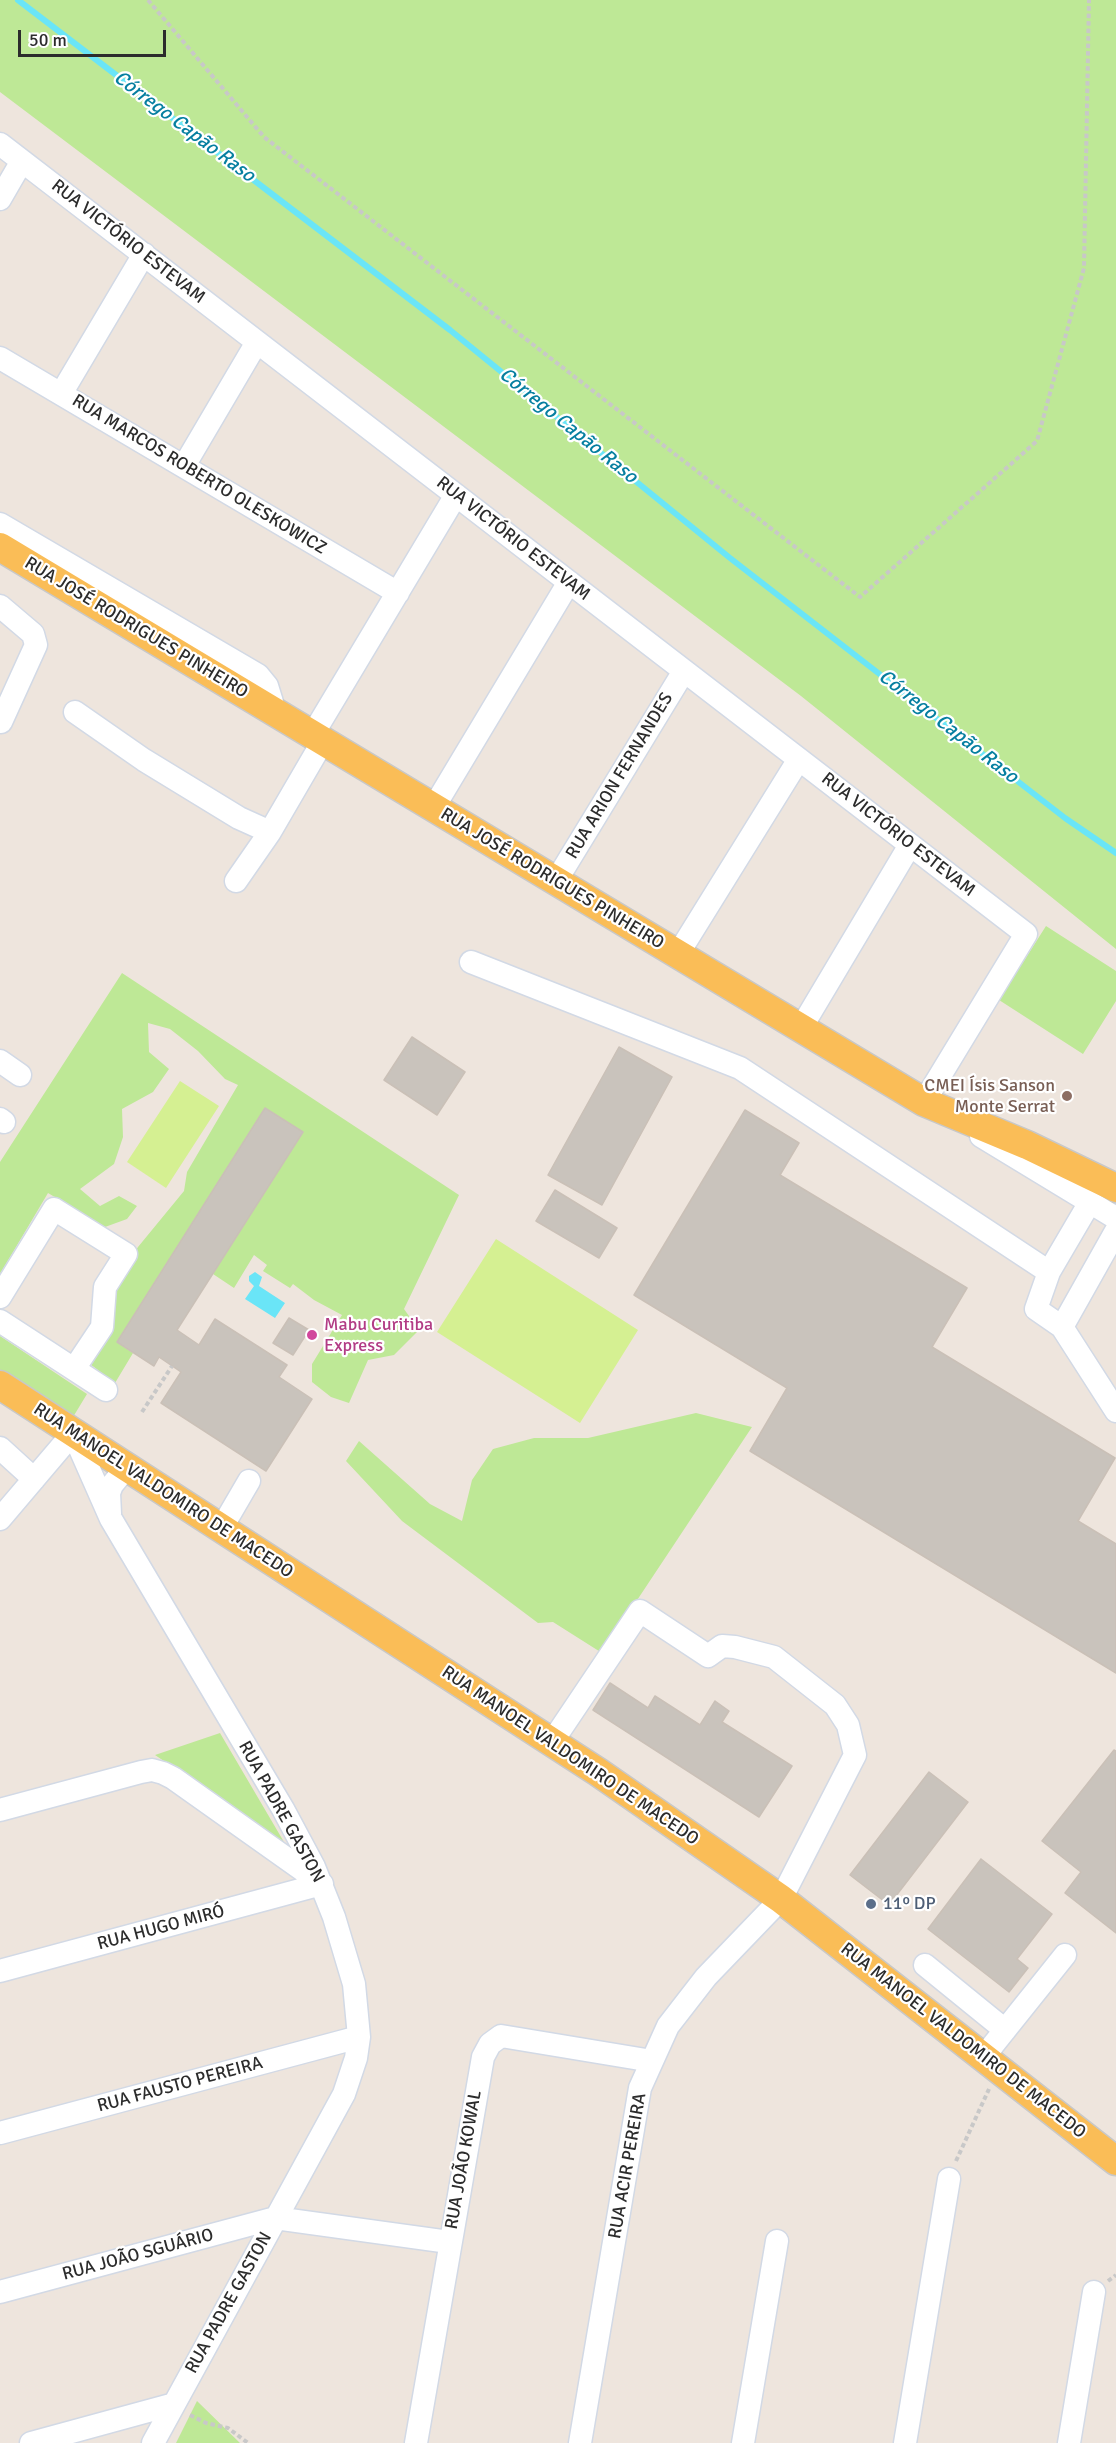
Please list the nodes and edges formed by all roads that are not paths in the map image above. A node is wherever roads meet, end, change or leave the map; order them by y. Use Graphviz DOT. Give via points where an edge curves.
graph roads {
  1 [pos="0,144"];
  2 [pos="22,161"];
  3 [pos="0,199"];
  4 [pos="144,254"];
  5 [pos="257,342"];
  6 [pos="0,358"];
  7 [pos="61,394"];
  8 [pos="184,466"];
  9 [pos="456,495"];
  10 [pos="0,524"];
  11 [pos="0,547"];
  12 [pos="569,582"];
  13 [pos="398,593"];
  14 [pos="0,606"];
  15 [pos="684,671"];
  16 [pos="75,712"];
  17 [pos="275,712"];
  18 [pos="1,722"];
  19 [pos="318,738"];
  20 [pos="799,759"];
  21 [pos="434,807"];
  22 [pos="270,832"];
  23 [pos="910,845"];
  24 [pos="236,881"];
  25 [pos="556,881"];
  26 [pos="678,954"];
  27 [pos="471,962"];
  28 [pos="801,1028"];
  29 [pos="0,1061"];
  30 [pos="20,1075"];
  31 [pos="924,1102"];
  32 [pos="1116,1188"];
  33 [pos="1090,1202"];
  34 [pos="1116,1218"];
  35 [pos="1116,1231"];
  36 [pos="1049,1272"];
  37 [pos="0,1297"];
  38 [pos="0,1321"];
  39 [pos="1062,1327"];
  40 [pos="74,1369"];
  41 [pos="0,1385"];
  42 [pos="106,1390"];
  43 [pos="1116,1411"];
  44 [pos="73,1433"];
  45 [pos="0,1448"];
  46 [pos="126,1467"];
  47 [pos="34,1479"];
  48 [pos="249,1481"];
  49 [pos="0,1519"];
  50 [pos="111,1519"];
  51 [pos="221,1529"];
  52 [pos="552,1742"];
  53 [pos="0,1808"];
  54 [pos="322,1884"];
  55 [pos="781,1899"];
  56 [pos="1065,1955"];
  57 [pos="925,1965"];
  58 [pos="0,1971"];
  59 [pos="1005,2030"];
  60 [pos="359,2037"];
  61 [pos="985,2058"];
  62 [pos="652,2061"];
  63 [pos="0,2133"];
  64 [pos="1116,2161"];
  65 [pos="949,2179"];
  66 [pos="275,2218"];
  67 [pos="777,2241"];
  68 [pos="449,2242"];
  69 [pos="0,2292"];
  70 [pos="1094,2292"];
  71 [pos="174,2404"];
  72 [pos="31,2443"];
  73 [pos="153,2443"];
  74 [pos="416,2443"];
  75 [pos="580,2443"];
  76 [pos="743,2443"];
  77 [pos="905,2443"];
  78 [pos="1069,2443"];
  1 -- 2 [label="street, RUA VICTÓRIO ESTEVAM"];
  2 -- 3 [label="street"];
  2 -- 4 [label="street, RUA VICTÓRIO ESTEVAM"];
  4 -- 5 [label="street, RUA VICTÓRIO ESTEVAM"];
  4 -- 7 [label="street"];
  5 -- 8 [label="street"];
  5 -- 9 [label="street, RUA VICTÓRIO ESTEVAM"];
  6 -- 7 [label="street, RUA MARCOS ROBERTO OLESKOWICZ"];
  7 -- 8 [label="street, RUA MARCOS ROBERTO OLESKOWICZ"];
  8 -- 13 [label="street, RUA MARCOS ROBERTO OLESKOWICZ"];
  9 -- 12 [label="street, RUA VICTÓRIO ESTEVAM"];
  9 -- 13 [label="street"];
  10 -- 17 [label="street" via="258,675 267,686"];
  11 -- 17 [label="main road, RUA JOSÉ RODRIGUES PINHEIRO"];
  12 -- 15 [label="street, RUA VICTÓRIO ESTEVAM"];
  12 -- 21 [label="street"];
  13 -- 19 [label="street"];
  14 -- 18 [label="street" via="33,634 36,645"];
  15 -- 20 [label="street, RUA VICTÓRIO ESTEVAM"];
  15 -- 25 [label="street, RUA ARION FERNANDES"];
  16 -- 22 [label="street" via="144,760"];
  17 -- 19 [label="main road, RUA JOSÉ RODRIGUES PINHEIRO"];
  19 -- 21 [label="main road, RUA JOSÉ RODRIGUES PINHEIRO"];
  19 -- 22 [label="street"];
  20 -- 23 [label="street, RUA VICTÓRIO ESTEVAM"];
  20 -- 26 [label="street"];
  21 -- 25 [label="main road, RUA JOSÉ RODRIGUES PINHEIRO"];
  22 -- 24 [label="street"];
  23 -- 28 [label="street"];
  23 -- 31 [label="street, RUA VICTÓRIO ESTEVAM" via="1026,934"];
  25 -- 26 [label="main road, RUA JOSÉ RODRIGUES PINHEIRO"];
  26 -- 28 [label="main road, RUA JOSÉ RODRIGUES PINHEIRO"];
  27 -- 36 [label="street" via="741,1068"];
  28 -- 31 [label="main road, RUA JOSÉ RODRIGUES PINHEIRO"];
  29 -- 30 [label="street"];
  31 -- 32 [label="main road, RUA JOSÉ RODRIGUES PINHEIRO"];
  31 -- 33 [label="street"];
  33 -- 34 [label="street"];
  33 -- 36 [label="street"];
  35 -- 39 [label="street"];
  36 -- 39 [label="street" via="1036,1309"];
  37 -- 40 [label="street" via="54,1209 126,1254 105,1287 102,1327"];
  38 -- 40 [label="street"];
  39 -- 43 [label="street"];
  40 -- 42 [label="street"];
  41 -- 44 [label="main road, RUA MANOEL VALDOMIRO DE MACEDO"];
  44 -- 46 [label="main road, RUA MANOEL VALDOMIRO DE MACEDO"];
  44 -- 47 [label="street"];
  44 -- 50 [label="street, RUA PADRE GASTON"];
  45 -- 47 [label="street"];
  46 -- 50 [label="street, RUA PADRE GASTON" via="109,1493"];
  46 -- 51 [label="main road, RUA MANOEL VALDOMIRO DE MACEDO"];
  47 -- 49 [label="street"];
  48 -- 51 [label="street"];
  50 -- 54 [label="street, RUA PADRE GASTON" via="283,1809"];
  51 -- 52 [label="main road, RUA MANOEL VALDOMIRO DE MACEDO"];
  52 -- 55 [label="main road, RUA MANOEL VALDOMIRO DE MACEDO"];
  52 -- 55 [label="street, RUA ACIR PEREIRA" via="640,1611 708,1656 722,1646 774,1657 835,1705 848,1725 855,1755"];
  53 -- 54 [label="street" via="152,1770 173,1778"];
  54 -- 58 [label="street, RUA HUGO MIRÓ"];
  54 -- 60 [label="street, RUA PADRE GASTON" via="354,1984"];
  55 -- 61 [label="main road, RUA MANOEL VALDOMIRO DE MACEDO"];
  55 -- 62 [label="street, RUA ACIR PEREIRA" via="706,1977 668,2026"];
  56 -- 59 [label="street"];
  57 -- 59 [label="street"];
  59 -- 61 [label="street"];
  60 -- 63 [label="street, RUA FAUSTO PEREIRA"];
  60 -- 66 [label="street, RUA PADRE GASTON" via="354,2068 344,2094"];
  61 -- 64 [label="main road, RUA MANOEL VALDOMIRO DE MACEDO"];
  62 -- 68 [label="street, RUA JOÃO KOWAL" via="501,2036 490,2044 483,2057"];
  62 -- 75 [label="street, RUA ACIR PEREIRA" via="640,2088"];
  65 -- 77 [label="street"];
  66 -- 68 [label="street"];
  66 -- 69 [label="street, RUA JOÃO SGUÁRIO"];
  66 -- 71 [label="street, RUA PADRE GASTON"];
  67 -- 76 [label="street"];
  68 -- 74 [label="street, RUA JOÃO KOWAL"];
  70 -- 78 [label="street"];
  71 -- 72 [label="street"];
  71 -- 73 [label="street, RUA PADRE GASTON"];
}
